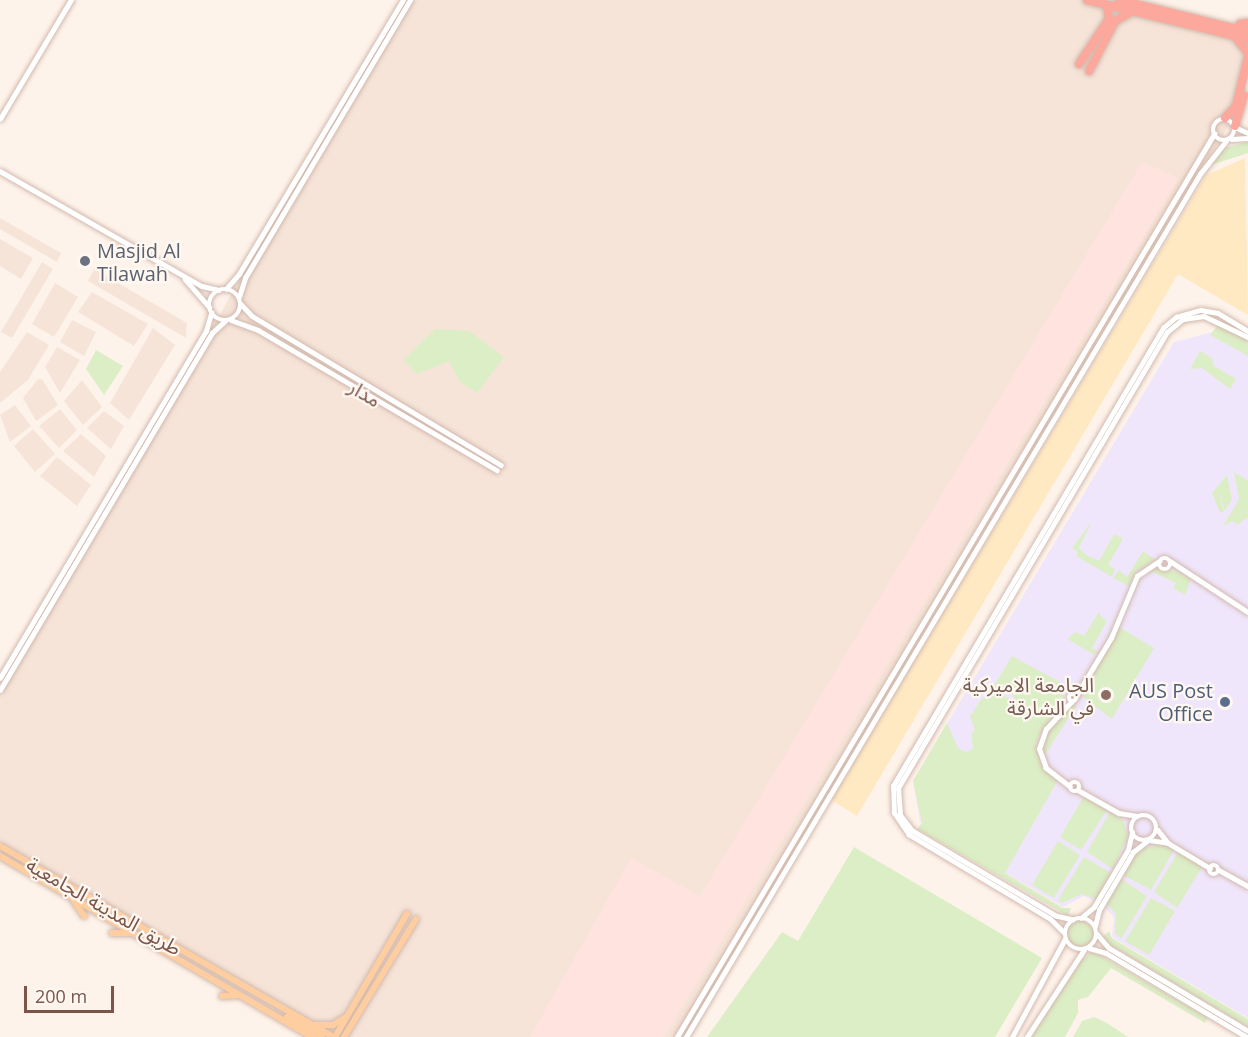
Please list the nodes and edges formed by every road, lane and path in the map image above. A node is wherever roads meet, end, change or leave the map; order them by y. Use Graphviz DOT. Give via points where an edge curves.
graph roads {
  1 [pos="71,0"];
  2 [pos="403,0"];
  3 [pos="410,0"];
  4 [pos="1087,0"];
  5 [pos="1119,0"];
  6 [pos="1142,0"];
  7 [pos="1107,5"];
  8 [pos="1134,12"];
  9 [pos="1245,25"];
  10 [pos="1248,32"];
  11 [pos="1229,36"];
  12 [pos="1248,39"];
  13 [pos="1248,55"];
  14 [pos="1079,64"];
  15 [pos="1089,70"];
  16 [pos="1248,80"];
  17 [pos="1225,118"];
  18 [pos="0,119"];
  19 [pos="1235,127"];
  20 [pos="1248,133"];
  21 [pos="1214,134"];
  22 [pos="1248,138"];
  23 [pos="1229,140"];
  24 [pos="0,171"];
  25 [pos="132,247"];
  26 [pos="114,250"];
  27 [pos="171,269"];
  28 [pos="226,289"];
  29 [pos="219,290"];
  30 [pos="239,297"];
  31 [pos="241,304"];
  32 [pos="210,310"];
  33 [pos="231,320"];
  34 [pos="225,321"];
  35 [pos="1248,330"];
  36 [pos="1248,337"];
  37 [pos="1096,446"];
  38 [pos="1159,561"];
  39 [pos="1170,561"];
  40 [pos="1151,566"];
  41 [pos="1160,568"];
  42 [pos="1169,568"];
  43 [pos="1178,568"];
  44 [pos="1246,609"];
  45 [pos="982,634"];
  46 [pos="980,646"];
  47 [pos="0,678"];
  48 [pos="0,690"];
  49 [pos="1119,813"];
  50 [pos="1140,816"];
  51 [pos="1157,827"];
  52 [pos="1131,830"];
  53 [pos="1148,841"];
  54 [pos="1168,843"];
  55 [pos="0,846"];
  56 [pos="0,856"];
  57 [pos="1248,886"];
  58 [pos="68,894"];
  59 [pos="1097,908"];
  60 [pos="407,914"];
  61 [pos="84,916"];
  62 [pos="1081,918"];
  63 [pos="416,919"];
  64 [pos="1073,920"];
  65 [pos="1095,926"];
  66 [pos="112,933"];
  67 [pos="1064,933"];
  68 [pos="139,934"];
  69 [pos="1097,934"];
  70 [pos="1065,939"];
  71 [pos="1086,949"];
  72 [pos="222,996"];
  73 [pos="247,997"];
  74 [pos="351,1012"];
  75 [pos="277,1016"];
  76 [pos="356,1017"];
  77 [pos="311,1024"];
  78 [pos="1248,1031"];
  79 [pos="310,1036"];
  80 [pos="322,1037"];
  81 [pos="334,1037"];
  82 [pos="344,1037"];
  83 [pos="353,1037"];
  84 [pos="677,1037"];
  85 [pos="686,1037"];
  86 [pos="1012,1037"];
  87 [pos="1027,1037"];
  88 [pos="1247,1037"];
  1 -- 18 [label="street"];
  2 -- 28 [label="street" via="239,274"];
  3 -- 30 [label="street" via="245,278"];
  4 -- 7 [label="highway"];
  5 -- 10 [label="highway"];
  6 -- 9 [label="highway"];
  7 -- 8 [label="highway"];
  7 -- 14 [label="highway" via="1109,19"];
  8 -- 11 [label="highway"];
  8 -- 15 [label="highway" via="1115,21"];
  11 -- 12 [label="highway"];
  11 -- 13 [label="highway" via="1243,43"];
  13 -- 17 [label="highway" via="1236,106"];
  16 -- 19 [label="highway"];
  17 -- 19 [label="street"];
  17 -- 21 [label="street" via="1215,123"];
  19 -- 20 [label="street"];
  19 -- 23 [label="street"];
  21 -- 23 [label="street"];
  21 -- 84 [label="street"];
  22 -- 23 [label="street"];
  23 -- 85 [label="street" via="1200,174"];
  24 -- 25 [label="street"];
  25 -- 26 [label="street"];
  25 -- 27 [label="street"];
  27 -- 29 [label="street"];
  27 -- 32 [label="street" via="189,282"];
  28 -- 29 [label="street"];
  28 -- 30 [label="street"];
  29 -- 32 [label="street"];
  30 -- 31 [label="street"];
  31 -- 33 [label="street"];
  31 -- 33 [label="street, مدار" via="252,316 499,468 246,324"];
  32 -- 34 [label="street"];
  32 -- 47 [label="street" via="206,331"];
  33 -- 34 [label="street"];
  34 -- 48 [label="street" via="212,333"];
  35 -- 37 [label="street" via="1209,311 1176,317 1164,328"];
  36 -- 37 [label="street" via="1210,316 1177,323"];
  37 -- 45 [label="street"];
  37 -- 46 [label="street"];
  38 -- 39 [label="street" via="1165,557"];
  38 -- 40 [label="street"];
  38 -- 41 [label="street"];
  39 -- 42 [label="street"];
  39 -- 43 [label="street"];
  40 -- 41 [label="street"];
  40 -- 49 [label="street" via="1134,580 1111,638 1073,697 1046,729 1040,744 1044,764"];
  41 -- 42 [label="street"];
  42 -- 43 [label="street"];
  43 -- 44 [label="street"];
  45 -- 46 [label="street"];
  45 -- 67 [label="street" via="895,780 894,813 909,835 1050,919"];
  46 -- 64 [label="street" via="900,782 900,815 918,835 1056,916"];
  49 -- 50 [label="street"];
  49 -- 52 [label="street"];
  50 -- 51 [label="street" via="1151,818"];
  50 -- 52 [label="street"];
  51 -- 53 [label="street"];
  51 -- 54 [label="street"];
  52 -- 53 [label="street"];
  52 -- 59 [label="street" via="1128,850"];
  53 -- 54 [label="street"];
  53 -- 59 [label="street" via="1135,849"];
  54 -- 57 [label="street"];
  55 -- 77 [label="main road, طريق المدينة الجامعية"];
  56 -- 58 [label="main road, طريق المدينة الجامعية"];
  58 -- 61 [label="main road"];
  58 -- 68 [label="main road, طريق المدينة الجامعية"];
  59 -- 62 [label="street"];
  59 -- 65 [label="street"];
  60 -- 74 [label="main road"];
  62 -- 64 [label="street"];
  62 -- 65 [label="street"];
  63 -- 76 [label="main road"];
  64 -- 67 [label="street"];
  65 -- 69 [label="street"];
  66 -- 68 [label="main road"];
  67 -- 70 [label="street"];
  68 -- 73 [label="main road, طريق المدينة الجامعية"];
  69 -- 71 [label="street"];
  69 -- 78 [label="street" via="1109,948"];
  70 -- 71 [label="street" via="1072,948"];
  70 -- 86 [label="street"];
  71 -- 87 [label="street"];
  71 -- 88 [label="street" via="1106,953"];
  72 -- 73 [label="main road"];
  73 -- 75 [label="main road, طريق المدينة الجامعية"];
  74 -- 77 [label="main road" via="333,1025"];
  74 -- 81 [label="main road"];
  75 -- 79 [label="main road, طريق المدينة الجامعية"];
  75 -- 80 [label="main road"];
  76 -- 82 [label="main road"];
  76 -- 83 [label="main road"];
  77 -- 81 [label="main road, طريق المدينة الجامعية"];
}
